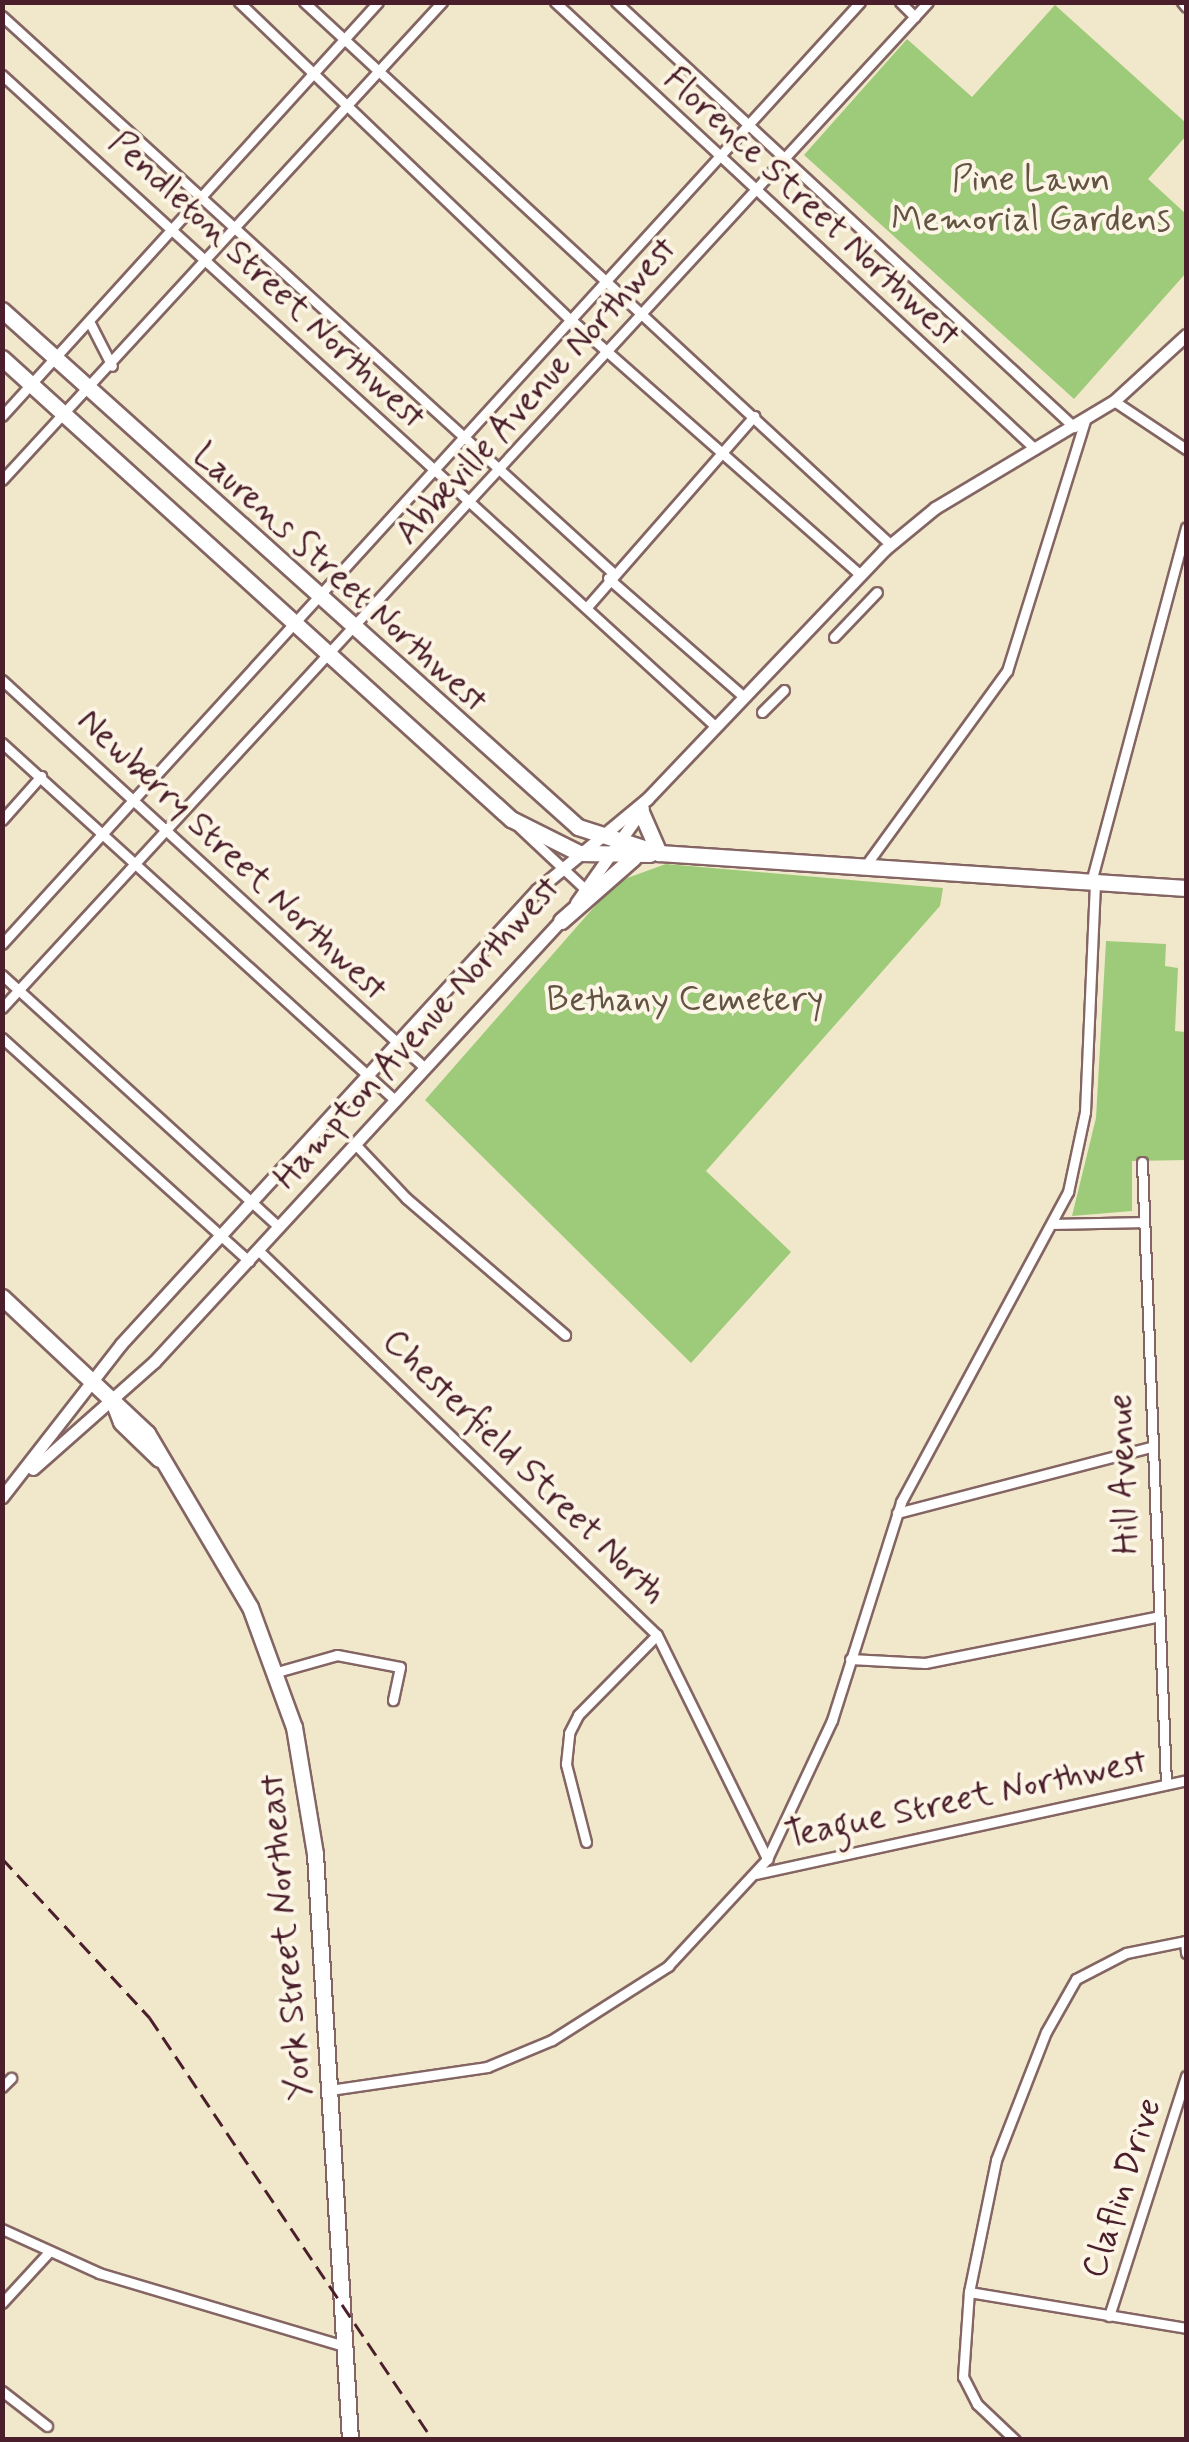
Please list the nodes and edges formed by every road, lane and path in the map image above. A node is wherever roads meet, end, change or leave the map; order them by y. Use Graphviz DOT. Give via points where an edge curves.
graph roads {
  1 [pos="240,2"];
  2 [pos="304,2"];
  3 [pos="378,2"];
  4 [pos="442,2"];
  5 [pos="555,2"];
  6 [pos="616,2"];
  7 [pos="860,2"];
  8 [pos="900,2"];
  9 [pos="928,2"];
  10 [pos="2,16"];
  11 [pos="915,16"];
  12 [pos="344,41"];
  13 [pos="380,71"];
  14 [pos="315,74"];
  15 [pos="2,75"];
  16 [pos="348,106"];
  17 [pos="752,124"];
  18 [pos="786,156"];
  19 [pos="721,157"];
  20 [pos="755,190"];
  21 [pos="201,199"];
  22 [pos="236,230"];
  23 [pos="172,231"];
  24 [pos="208,261"];
  25 [pos="604,282"];
  26 [pos="2,310"];
  27 [pos="639,313"];
  28 [pos="569,318"];
  29 [pos="90,322"];
  30 [pos="1186,335"];
  31 [pos="609,352"];
  32 [pos="2,358"];
  33 [pos="55,359"];
  34 [pos="112,366"];
  35 [pos="32,384"];
  36 [pos="89,391"];
  37 [pos="1114,401"];
  38 [pos="2,416"];
  39 [pos="65,416"];
  40 [pos="754,416"];
  41 [pos="1079,424"];
  42 [pos="462,439"];
  43 [pos="1186,448"];
  44 [pos="1035,449"];
  45 [pos="724,452"];
  46 [pos="434,470"];
  47 [pos="500,472"];
  48 [pos="2,480"];
  49 [pos="472,503"];
  50 [pos="1186,528"];
  51 [pos="890,544"];
  52 [pos="859,574"];
  53 [pos="611,576"];
  54 [pos="877,592"];
  55 [pos="837,596"];
  56 [pos="318,599"];
  57 [pos="587,607"];
  58 [pos="856,614"];
  59 [pos="294,622"];
  60 [pos="352,630"];
  61 [pos="834,637"];
  62 [pos="329,654"];
  63 [pos="2,680"];
  64 [pos="784,690"];
  65 [pos="748,692"];
  66 [pos="770,704"];
  67 [pos="762,712"];
  68 [pos="716,727"];
  69 [pos="2,743"];
  70 [pos="41,776"];
  71 [pos="133,800"];
  72 [pos="644,806"];
  73 [pos="511,819"];
  74 [pos="2,820"];
  75 [pos="567,821"];
  76 [pos="165,830"];
  77 [pos="102,834"];
  78 [pos="598,836"];
  79 [pos="551,842"];
  80 [pos="617,842"];
  81 [pos="579,853"];
  82 [pos="658,853"];
  83 [pos="606,856"];
  84 [pos="635,856"];
  85 [pos="133,866"];
  86 [pos="560,868"];
  87 [pos="863,869"];
  88 [pos="1093,882"];
  89 [pos="1186,888"];
  90 [pos="585,889"];
  91 [pos="561,921"];
  92 [pos="2,944"];
  93 [pos="2,975"];
  94 [pos="20,990"];
  95 [pos="2,1008"];
  96 [pos="2,1038"];
  97 [pos="397,1044"];
  98 [pos="426,1068"];
  99 [pos="368,1076"];
  100 [pos="396,1100"];
  101 [pos="355,1144"];
  102 [pos="1142,1162"];
  103 [pos="252,1202"];
  104 [pos="1143,1222"];
  105 [pos="1055,1224"];
  106 [pos="279,1227"];
  107 [pos="221,1236"];
  108 [pos="253,1255"];
  109 [pos="2,1297"];
  110 [pos="565,1335"];
  111 [pos="93,1381"];
  112 [pos="112,1401"];
  113 [pos="1150,1448"];
  114 [pos="14,1484"];
  115 [pos="2,1498"];
  116 [pos="896,1513"];
  117 [pos="1156,1617"];
  118 [pos="657,1635"];
  119 [pos="850,1659"];
  120 [pos="277,1672"];
  121 [pos="394,1700"];
  122 [pos="1186,1780"];
  123 [pos="1166,1784"];
  124 [pos="586,1842"];
  125 [pos="767,1858"];
  126 [pos="756,1874"];
  127 [pos="1185,1941"];
  128 [pos="1186,1953"];
  129 [pos="1186,2076"];
  130 [pos="11,2078"];
  131 [pos="2,2086"];
  132 [pos="330,2090"];
  133 [pos="2,2230"];
  134 [pos="47,2254"];
  135 [pos="969,2292"];
  136 [pos="2,2303"];
  137 [pos="1109,2316"];
  138 [pos="1186,2328"];
  139 [pos="344,2346"];
  140 [pos="2,2391"];
  141 [pos="48,2426"];
  142 [pos="350,2440"];
  143 [pos="1014,2440"];
  1 -- 14 [label="street"];
  2 -- 12 [label="street"];
  3 -- 12 [label="street"];
  4 -- 13 [label="street"];
  5 -- 19 [label="street, Florence Street Northwest"];
  6 -- 17 [label="street, Florence Street Northwest"];
  7 -- 17 [label="street, Abbeville Avenue Northwest"];
  8 -- 11 [label="street"];
  9 -- 11 [label="street, Abbeville Avenue Northwest"];
  10 -- 21 [label="street, Pendleton Street Northwest"];
  11 -- 18 [label="street, Abbeville Avenue Northwest"];
  12 -- 13 [label="street"];
  12 -- 14 [label="street"];
  13 -- 16 [label="street"];
  13 -- 25 [label="street"];
  14 -- 16 [label="street"];
  14 -- 21 [label="street"];
  15 -- 23 [label="street, Pendleton Street Northwest"];
  16 -- 22 [label="street"];
  16 -- 28 [label="street"];
  17 -- 18 [label="street, Florence Street Northwest"];
  17 -- 19 [label="street, Abbeville Avenue Northwest"];
  18 -- 20 [label="street, Abbeville Avenue Northwest"];
  18 -- 41 [label="street, Florence Street Northwest"];
  19 -- 20 [label="street, Florence Street Northwest"];
  19 -- 25 [label="street, Abbeville Avenue Northwest"];
  20 -- 27 [label="street, Abbeville Avenue Northwest"];
  20 -- 44 [label="street, Florence Street Northwest"];
  21 -- 22 [label="street, Pendleton Street Northwest"];
  21 -- 23 [label="street"];
  22 -- 24 [label="street"];
  22 -- 42 [label="street, Pendleton Street Northwest"];
  23 -- 24 [label="street, Pendleton Street Northwest"];
  23 -- 29 [label="street"];
  24 -- 34 [label="street"];
  24 -- 46 [label="street, Pendleton Street Northwest"];
  25 -- 27 [label="street"];
  25 -- 28 [label="street, Abbeville Avenue Northwest"];
  26 -- 33 [label="main road, Laurens Street Northwest"];
  27 -- 31 [label="street, Abbeville Avenue Northwest"];
  27 -- 40 [label="street"];
  28 -- 31 [label="street"];
  28 -- 42 [label="street, Abbeville Avenue Northwest"];
  29 -- 33 [label="street"];
  29 -- 34 [label="street"];
  30 -- 37 [label="street, Hampton Avenue Northwest"];
  31 -- 45 [label="street"];
  31 -- 47 [label="street, Abbeville Avenue Northwest"];
  32 -- 35 [label="main road, Laurens Street Northwest"];
  33 -- 35 [label="street"];
  33 -- 36 [label="main road, Laurens Street Northwest"];
  34 -- 36 [label="street"];
  35 -- 38 [label="street"];
  35 -- 39 [label="main road, Laurens Street Northwest"];
  36 -- 39 [label="street"];
  36 -- 56 [label="main road, Laurens Street Northwest"];
  37 -- 41 [label="street, Hampton Avenue Northwest"];
  37 -- 43 [label="street"];
  39 -- 48 [label="street"];
  39 -- 59 [label="main road, Laurens Street Northwest"];
  40 -- 45 [label="street"];
  40 -- 51 [label="street"];
  41 -- 44 [label="street, Hampton Avenue Northwest"];
  41 -- 87 [label="street" via="1007,671"];
  42 -- 46 [label="street, Abbeville Avenue Northwest"];
  42 -- 47 [label="street, Pendleton Street Northwest"];
  44 -- 51 [label="street, Hampton Avenue Northwest" via="935,508"];
  45 -- 52 [label="street"];
  45 -- 53 [label="street"];
  46 -- 49 [label="street, Pendleton Street Northwest"];
  46 -- 56 [label="street, Abbeville Avenue Northwest"];
  47 -- 49 [label="street, Abbeville Avenue Northwest"];
  47 -- 53 [label="street, Pendleton Street Northwest"];
  49 -- 57 [label="street, Pendleton Street Northwest"];
  49 -- 60 [label="street, Abbeville Avenue Northwest"];
  50 -- 88 [label="street"];
  51 -- 52 [label="street, Hampton Avenue Northwest"];
  52 -- 55 [label="street, Hampton Avenue Northwest"];
  53 -- 57 [label="street"];
  53 -- 65 [label="street, Pendleton Street Northwest"];
  54 -- 58 [label="street"];
  55 -- 58 [label="street"];
  55 -- 65 [label="street, Hampton Avenue Northwest"];
  56 -- 59 [label="street, Abbeville Avenue Northwest"];
  56 -- 60 [label="main road, Laurens Street Northwest"];
  57 -- 68 [label="street, Pendleton Street Northwest"];
  58 -- 61 [label="street"];
  59 -- 62 [label="main road, Laurens Street Northwest"];
  59 -- 71 [label="street, Abbeville Avenue Northwest"];
  60 -- 62 [label="street, Abbeville Avenue Northwest"];
  60 -- 75 [label="main road, Laurens Street Northwest"];
  62 -- 73 [label="main road, Laurens Street Northwest"];
  62 -- 76 [label="street, Abbeville Avenue Northwest"];
  63 -- 71 [label="street, Newberry Street Northwest"];
  64 -- 66 [label="street"];
  65 -- 66 [label="street, Pendleton Street Northwest"];
  65 -- 68 [label="street, Hampton Avenue Northwest"];
  66 -- 67 [label="street"];
  68 -- 72 [label="street, Hampton Avenue Northwest"];
  69 -- 70 [label="street, Newberry Street Northwest"];
  70 -- 74 [label="street"];
  70 -- 77 [label="street, Newberry Street Northwest"];
  71 -- 76 [label="street, Newberry Street Northwest"];
  71 -- 77 [label="street, Abbeville Avenue Northwest"];
  72 -- 78 [label="street, Hampton Avenue Northwest"];
  72 -- 80 [label="street, Hampton Avenue Northwest"];
  72 -- 82 [label="main road"];
  73 -- 79 [label="main road, Laurens Street Northwest"];
  73 -- 86 [label="street, Laurens Street Northwest"];
  75 -- 78 [label="main road, Laurens Street Northwest"];
  75 -- 79 [label="main road"];
  76 -- 85 [label="street, Abbeville Avenue Northwest"];
  76 -- 97 [label="street, Newberry Street Northwest"];
  77 -- 85 [label="street, Newberry Street Northwest"];
  77 -- 92 [label="street, Abbeville Avenue Northwest"];
  78 -- 80 [label="main road, Laurens Street Northwest"];
  78 -- 81 [label="street, Hampton Avenue Northwest"];
  79 -- 81 [label="main road, Laurens Street Northwest"];
  80 -- 82 [label="main road, Laurens Street Northwest"];
  80 -- 83 [label="street, Hampton Avenue Northwest"];
  81 -- 83 [label="main road, Laurens Street Northwest"];
  81 -- 86 [label="street, Hampton Avenue Northwest"];
  82 -- 84 [label="main road, Laurens Street Northwest"];
  82 -- 87 [label="main road, Laurens Street Northwest"];
  83 -- 84 [label="main road, Laurens Street Northwest"];
  83 -- 90 [label="street, Hampton Avenue Northwest"];
  84 -- 91 [label="main road"];
  85 -- 94 [label="street, Abbeville Avenue Northwest"];
  85 -- 99 [label="street, Newberry Street Northwest"];
  86 -- 90 [label="street, Laurens Street Northwest"];
  86 -- 97 [label="street, Hampton Avenue Northwest"];
  87 -- 88 [label="main road, Laurens Street Northwest"];
  88 -- 89 [label="main road, Laurens Street Northwest"];
  88 -- 105 [label="street" via="1085,1112"];
  90 -- 91 [label="street, Hampton Avenue Northwest"];
  91 -- 98 [label="street, Hampton Avenue Northwest"];
  93 -- 94 [label="street"];
  94 -- 95 [label="street, Abbeville Avenue Northwest"];
  94 -- 103 [label="street"];
  96 -- 107 [label="street, Chesterfield Street North"];
  97 -- 98 [label="street, Newberry Street Northwest"];
  97 -- 99 [label="street, Hampton Avenue Northwest"];
  98 -- 100 [label="street, Hampton Avenue Northwest"];
  99 -- 100 [label="street, Newberry Street Northwest"];
  99 -- 103 [label="street, Hampton Avenue Northwest"];
  100 -- 101 [label="street, Hampton Avenue Northwest"];
  101 -- 106 [label="street, Hampton Avenue Northwest"];
  101 -- 110 [label="street" via="406,1198"];
  102 -- 104 [label="street, Hill Avenue"];
  103 -- 106 [label="street"];
  103 -- 107 [label="street, Hampton Avenue Northwest"];
  104 -- 105 [label="street"];
  104 -- 113 [label="street, Hill Avenue"];
  105 -- 116 [label="street"];
  106 -- 108 [label="street, Hampton Avenue Northwest"];
  107 -- 108 [label="street, Chesterfield Street North"];
  107 -- 111 [label="street, Hampton Avenue Northwest"];
  108 -- 112 [label="street, Hampton Avenue Northwest"];
  108 -- 118 [label="street, Chesterfield Street North"];
  109 -- 111 [label="main road, York Street Northeast"];
  111 -- 112 [label="main road, York Street Northeast"];
  111 -- 114 [label="street, Hampton Avenue Northwest"];
  112 -- 114 [label="street, Hampton Avenue Northwest"];
  112 -- 120 [label="main road, York Street Northeast" via="120,1422 163,1462 237,1582"];
  113 -- 116 [label="street"];
  113 -- 117 [label="street, Hill Avenue"];
  114 -- 115 [label="street"];
  116 -- 119 [label="street"];
  117 -- 119 [label="street" via="926,1663"];
  117 -- 123 [label="street, Hill Avenue"];
  118 -- 124 [label="street" via="572,1726 566,1764"];
  118 -- 125 [label="street, Chesterfield Street North"];
  119 -- 125 [label="street" via="819,1757"];
  120 -- 121 [label="street" via="337,1655 400,1667"];
  120 -- 132 [label="main road, York Street Northeast" via="312,1821"];
  122 -- 123 [label="street, Teague Street Northwest"];
  123 -- 126 [label="street, Teague Street Northwest"];
  125 -- 126 [label="street"];
  126 -- 132 [label="street" via="668,1966 552,2040 486,2068"];
  127 -- 128 [label="street"];
  127 -- 135 [label="street" via="1102,1960 1065,1993 996,2160"];
  129 -- 137 [label="street, Claflin Drive"];
  130 -- 131 [label="street"];
  132 -- 139 [label="main road, York Street Northeast"];
  133 -- 134 [label="street"];
  134 -- 136 [label="street"];
  134 -- 139 [label="street"];
  135 -- 137 [label="street"];
  135 -- 143 [label="street" via="962,2363 967,2391"];
  137 -- 138 [label="street"];
  139 -- 142 [label="main road, York Street Northeast"];
  140 -- 141 [label="street"];
}
